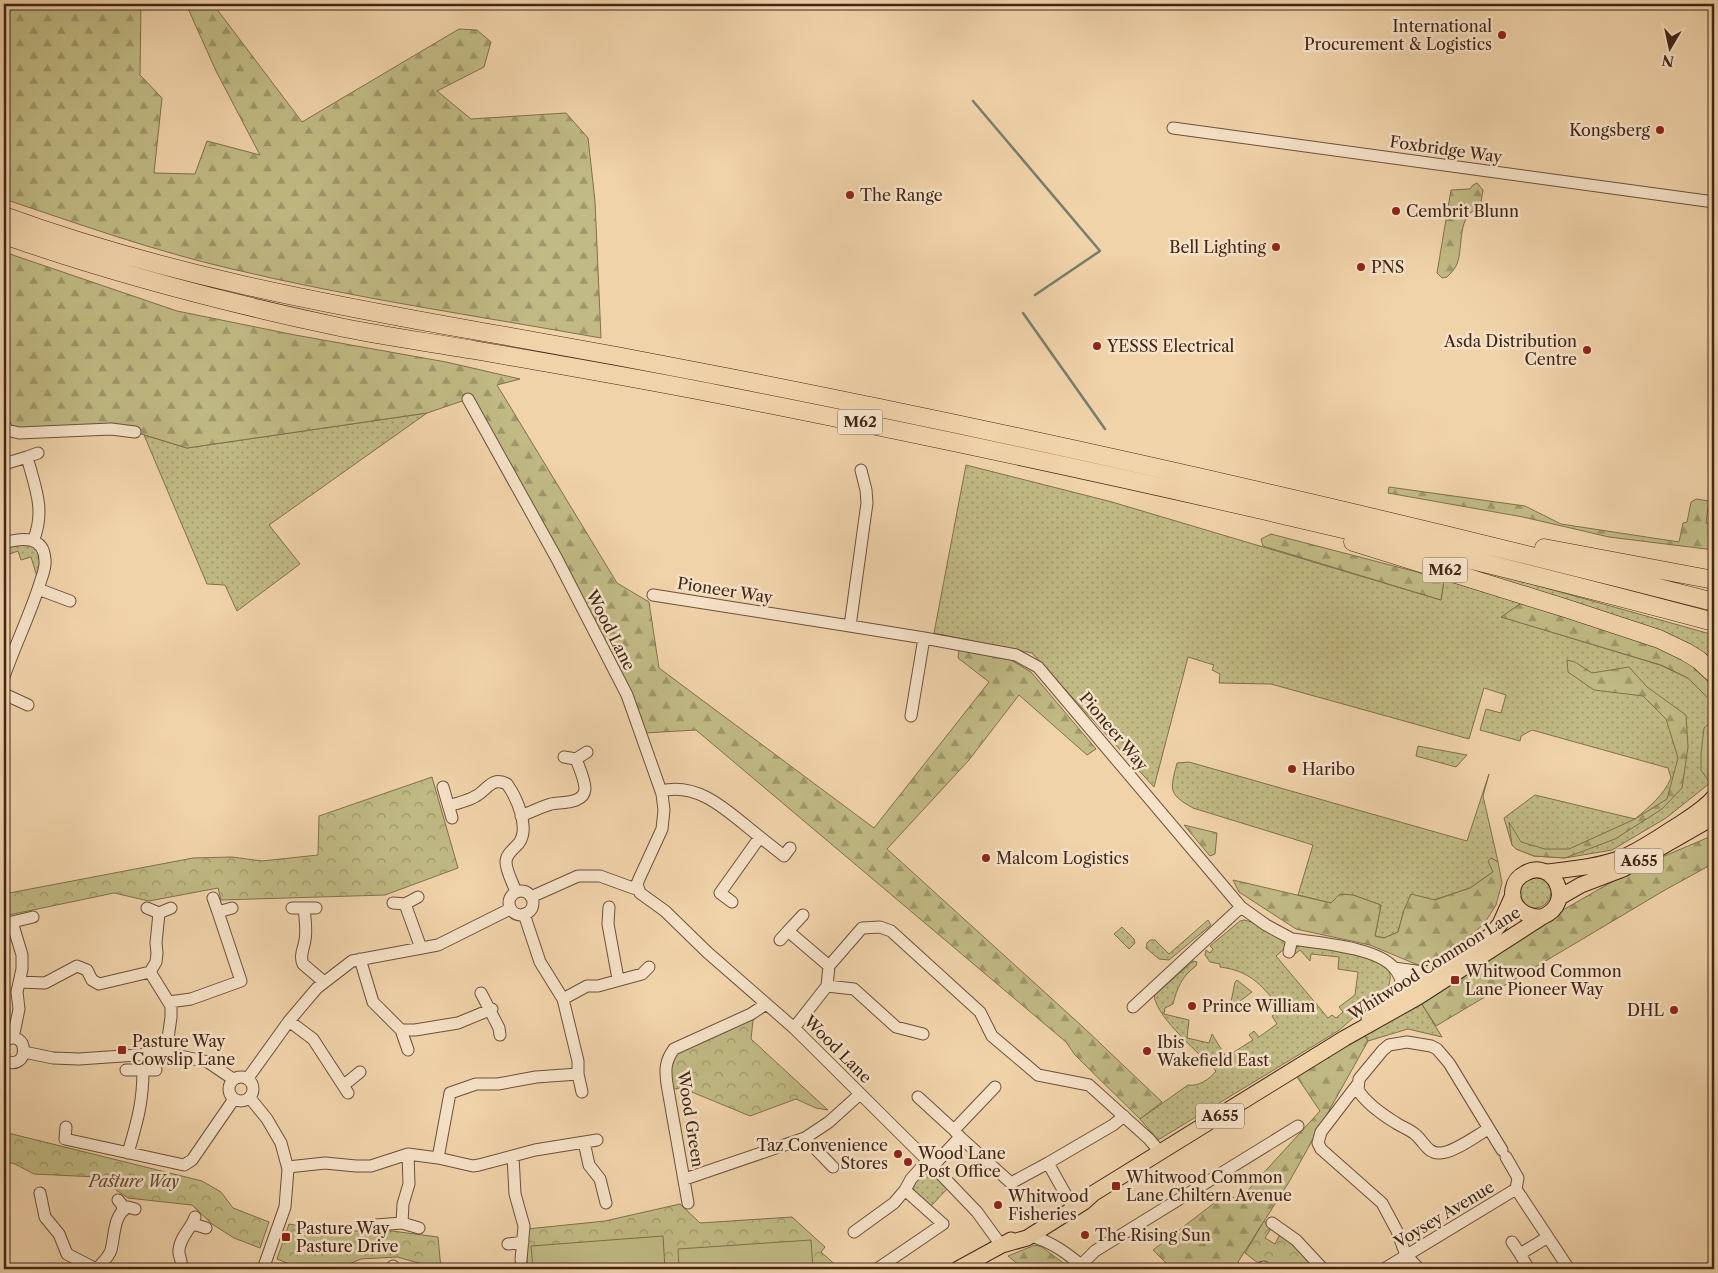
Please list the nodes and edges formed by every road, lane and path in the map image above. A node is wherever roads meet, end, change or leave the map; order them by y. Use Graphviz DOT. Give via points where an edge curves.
graph roads {
  1 [pos="1173,128"];
  2 [pos="1714,202"];
  3 [pos="4,216"];
  4 [pos="4,235"];
  5 [pos="468,399"];
  6 [pos="4,424"];
  7 [pos="135,432"];
  8 [pos="4,464"];
  9 [pos="861,470"];
  10 [pos="1186,492"];
  11 [pos="1310,502"];
  12 [pos="33,541"];
  13 [pos="4,543"];
  14 [pos="1714,580"];
  15 [pos="38,589"];
  16 [pos="653,595"];
  17 [pos="70,602"];
  18 [pos="1714,602"];
  19 [pos="1714,622"];
  20 [pos="850,626"];
  21 [pos="924,638"];
  22 [pos="1714,674"];
  23 [pos="4,677"];
  24 [pos="4,694"];
  25 [pos="28,705"];
  26 [pos="911,716"];
  27 [pos="587,752"];
  28 [pos="564,757"];
  29 [pos="576,758"];
  30 [pos="443,787"];
  31 [pos="661,791"];
  32 [pos="1714,797"];
  33 [pos="448,806"];
  34 [pos="521,816"];
  35 [pos="1714,817"];
  36 [pos="452,818"];
  37 [pos="760,837"];
  38 [pos="790,848"];
  39 [pos="1546,872"];
  40 [pos="638,889"];
  41 [pos="516,892"];
  42 [pos="1513,895"];
  43 [pos="1560,896"];
  44 [pos="418,897"];
  45 [pos="530,897"];
  46 [pos="213,898"];
  47 [pos="732,902"];
  48 [pos="609,907"];
  49 [pos="1241,907"];
  50 [pos="147,908"];
  51 [pos="171,908"];
  52 [pos="232,908"];
  53 [pos="292,908"];
  54 [pos="304,908"];
  55 [pos="316,908"];
  56 [pos="510,909"];
  57 [pos="218,912"];
  58 [pos="159,913"];
  59 [pos="524,914"];
  60 [pos="803,915"];
  61 [pos="33,917"];
  62 [pos="1542,917"];
  63 [pos="8,923"];
  64 [pos="788,931"];
  65 [pos="1292,939"];
  66 [pos="780,940"];
  67 [pos="421,948"];
  68 [pos="1289,952"];
  69 [pos="360,960"];
  70 [pos="649,966"];
  71 [pos="829,966"];
  72 [pos="1394,968"];
  73 [pos="150,972"];
  74 [pos="618,979"];
  75 [pos="1430,980"];
  76 [pos="19,982"];
  77 [pos="324,982"];
  78 [pos="827,986"];
  79 [pos="1401,987"];
  80 [pos="481,993"];
  81 [pos="563,999"];
  82 [pos="169,1002"];
  83 [pos="766,1004"];
  84 [pos="1133,1007"];
  85 [pos="490,1010"];
  86 [pos="289,1021"];
  87 [pos="794,1028"];
  88 [pos="401,1030"];
  89 [pos="923,1034"];
  90 [pos="500,1036"];
  91 [pos="1346,1038"];
  92 [pos="9,1039"];
  93 [pos="408,1050"];
  94 [pos="24,1052"];
  95 [pos="166,1053"];
  96 [pos="5,1065"];
  97 [pos="126,1070"];
  98 [pos="143,1070"];
  99 [pos="156,1070"];
  100 [pos="360,1072"];
  101 [pos="578,1074"];
  102 [pos="248,1078"];
  103 [pos="232,1079"];
  104 [pos="1358,1085"];
  105 [pos="995,1088"];
  106 [pos="582,1092"];
  107 [pos="860,1094"];
  108 [pos="918,1097"];
  109 [pos="250,1098"];
  110 [pos="234,1099"];
  111 [pos="1124,1116"];
  112 [pos="66,1127"];
  113 [pos="1488,1129"];
  114 [pos="1296,1130"];
  115 [pos="957,1134"];
  116 [pos="805,1138"];
  117 [pos="596,1140"];
  118 [pos="584,1142"];
  119 [pos="1160,1152"];
  120 [pos="128,1153"];
  121 [pos="408,1154"];
  122 [pos="513,1156"];
  123 [pos="438,1158"];
  124 [pos="931,1163"];
  125 [pos="1048,1163"];
  126 [pos="288,1167"];
  127 [pos="833,1167"];
  128 [pos="684,1179"];
  129 [pos="1516,1189"];
  130 [pos="905,1190"];
  131 [pos="40,1193"];
  132 [pos="1094,1193"];
  133 [pos="606,1203"];
  134 [pos="688,1203"];
  135 [pos="1071,1204"];
  136 [pos="135,1209"];
  137 [pos="402,1223"];
  138 [pos="1272,1223"];
  139 [pos="376,1225"];
  140 [pos="206,1228"];
  141 [pos="419,1228"];
  142 [pos="1041,1230"];
  143 [pos="854,1232"];
  144 [pos="1548,1237"];
  145 [pos="524,1242"];
  146 [pos="1512,1242"];
  147 [pos="508,1244"];
  148 [pos="1002,1245"];
  149 [pos="1057,1246"];
  150 [pos="1520,1254"];
  151 [pos="1406,1255"];
  152 [pos="521,1260"];
  153 [pos="1527,1266"];
  154 [pos="1084,1267"];
  155 [pos="97,1269"];
  156 [pos="180,1269"];
  157 [pos="263,1269"];
  158 [pos="877,1269"];
  159 [pos="958,1269"];
  160 [pos="1324,1269"];
  161 [pos="1384,1269"];
  162 [pos="1419,1269"];
  163 [pos="1569,1269"];
  1 -- 2 [label="street, Foxbridge Way"];
  3 -- 11 [label="highway, M62" via="120,254 244,286 868,405"];
  4 -- 10 [label="highway, M62" via="176,289 340,327 676,386"];
  5 -- 31 [label="street, Wood Lane" via="627,695"];
  6 -- 7 [label="street" via="7,430 18,433 111,429"];
  8 -- 12 [label="street" via="32,455 40,513"];
  9 -- 20 [label="street" via="866,503"];
  10 -- 19 [label="highway, M62" via="1461,557"];
  10 -- 22 [label="highway, M62" via="1659,639 1699,660"];
  11 -- 14 [label="highway, M62"];
  11 -- 18 [label="highway, M62"];
  12 -- 13 [label="street" via="18,539"];
  12 -- 15 [label="street" via="42,548 46,560"];
  15 -- 17 [label="street"];
  15 -- 23 [label="street"];
  16 -- 20 [label="street, Pioneer Way"];
  20 -- 21 [label="street, Pioneer Way"];
  21 -- 26 [label="street"];
  21 -- 49 [label="street, Pioneer Way" via="1016,654 1038,666"];
  24 -- 25 [label="street"];
  27 -- 29 [label="street"];
  28 -- 29 [label="street"];
  29 -- 34 [label="street" via="585,788 583,796"];
  30 -- 33 [label="street"];
  31 -- 37 [label="street" via="676,788 707,796"];
  31 -- 40 [label="street, Wood Lane" via="662,829 639,878"];
  32 -- 39 [label="main road, A655" via="1688,818 1623,857"];
  33 -- 34 [label="street" via="477,796 492,783 503,782 511,789"];
  33 -- 36 [label="street"];
  34 -- 41 [label="street" via="524,833 507,856 506,863"];
  35 -- 43 [label="main road, A655" via="1623,869"];
  37 -- 38 [label="street" via="784,856"];
  37 -- 47 [label="street" via="720,893"];
  39 -- 42 [label="main road, A655" via="1533,870 1522,875 1514,884"];
  39 -- 43 [label="main road" via="1557,882"];
  40 -- 45 [label="street, Wood Lane" via="600,876 578,876"];
  40 -- 83 [label="street, Wood Lane"];
  41 -- 45 [label="street" via="524,892"];
  41 -- 56 [label="street" via="510,897"];
  42 -- 62 [label="main road" via="1519,910 1526,915"];
  42 -- 75 [label="main road, Whitwood Common Lane / A655" via="1500,924 1490,936"];
  43 -- 62 [label="main road, A655" via="1554,909"];
  44 -- 67 [label="street" via="399,904"];
  45 -- 59 [label="street" via="532,907"];
  46 -- 57 [label="street"];
  48 -- 74 [label="street" via="608,924"];
  49 -- 65 [label="street, Pioneer Way"];
  49 -- 84 [label="street"];
  50 -- 58 [label="street"];
  51 -- 58 [label="street"];
  52 -- 57 [label="street"];
  53 -- 54 [label="street"];
  54 -- 55 [label="street"];
  54 -- 77 [label="street" via="303,964"];
  56 -- 59 [label="street"];
  56 -- 67 [label="street" via="438,945"];
  57 -- 82 [label="street" via="243,986"];
  58 -- 73 [label="street" via="156,962"];
  59 -- 81 [label="street" via="540,962"];
  60 -- 64 [label="street"];
  61 -- 63 [label="street"];
  62 -- 75 [label="main road, Whitwood Common Lane / A655"];
  63 -- 76 [label="street" via="22,955"];
  64 -- 66 [label="street"];
  64 -- 71 [label="street"];
  65 -- 68 [label="street"];
  65 -- 72 [label="street, Pioneer Way" via="1369,953"];
  67 -- 69 [label="street"];
  69 -- 77 [label="street" via="352,961"];
  69 -- 88 [label="street" via="374,1002"];
  70 -- 74 [label="street" via="642,974"];
  71 -- 78 [label="street"];
  71 -- 111 [label="street" via="862,928 880,927 891,931 980,1012 992,1036 1038,1075 1090,1085"];
  72 -- 75 [label="street, Pioneer Way"];
  72 -- 79 [label="street, Pioneer Way"];
  73 -- 76 [label="street" via="99,984 92,980 87,970 77,966 46,984"];
  73 -- 82 [label="street"];
  74 -- 81 [label="street" via="587,986"];
  75 -- 79 [label="main road, Whitwood Common Lane / A655"];
  75 -- 91 [label="main road, Whitwood Common Lane / A655" via="1381,1019"];
  76 -- 92 [label="street" via="19,1009"];
  77 -- 86 [label="street"];
  78 -- 87 [label="street"];
  78 -- 89 [label="street" via="854,989 896,1027"];
  79 -- 91 [label="main road, Whitwood Common Lane / A655"];
  80 -- 85 [label="street"];
  81 -- 101 [label="street" via="578,1061"];
  82 -- 95 [label="street" via="171,1016"];
  83 -- 87 [label="street, Wood Lane"];
  83 -- 128 [label="street, Wood Green" via="674,1050 667,1061 667,1084"];
  85 -- 88 [label="street" via="458,1022"];
  85 -- 90 [label="street"];
  86 -- 100 [label="street" via="313,1039 346,1089"];
  86 -- 102 [label="street"];
  87 -- 107 [label="street, Wood Lane"];
  88 -- 93 [label="street"];
  91 -- 119 [label="main road, Whitwood Common Lane / A655"];
  92 -- 94 [label="street" via="20,1041"];
  94 -- 95 [label="street" via="80,1059"];
  94 -- 96 [label="street" via="19,1061"];
  95 -- 103 [label="street" via="208,1062"];
  97 -- 98 [label="street"];
  98 -- 99 [label="street"];
  98 -- 120 [label="street" via="141,1109"];
  101 -- 106 [label="street"];
  101 -- 123 [label="street" via="476,1084 450,1093"];
  102 -- 103 [label="street"];
  102 -- 109 [label="street" via="254,1088"];
  103 -- 110 [label="street" via="228,1090"];
  104 -- 113 [label="street" via="1362,1097 1415,1134 1430,1151 1440,1154"];
  104 -- 113 [label="street, Voysey Avenue" via="1359,1079 1389,1045 1407,1042 1431,1046 1438,1049 1449,1064"];
  104 -- 151 [label="street" via="1321,1132 1318,1143 1382,1203"];
  105 -- 115 [label="street"];
  107 -- 116 [label="street, Wood Green"];
  107 -- 124 [label="street, Wood Lane"];
  108 -- 115 [label="street"];
  109 -- 110 [label="street" via="244,1101"];
  109 -- 126 [label="street" via="281,1144"];
  110 -- 120 [label="street" via="192,1160 184,1165"];
  111 -- 119 [label="street"];
  111 -- 125 [label="street" via="1113,1126"];
  112 -- 120 [label="street" via="65,1140"];
  113 -- 129 [label="street, Voysey Avenue" via="1518,1178"];
  114 -- 154 [label="street" via="1095,1251"];
  115 -- 124 [label="street"];
  115 -- 125 [label="street" via="1011,1183"];
  116 -- 127 [label="street"];
  116 -- 128 [label="street, Wood Green"];
  117 -- 118 [label="street"];
  118 -- 122 [label="street"];
  118 -- 133 [label="street" via="589,1164 600,1179"];
  119 -- 132 [label="main road, Whitwood Common Lane / A655"];
  121 -- 123 [label="street"];
  121 -- 126 [label="street" via="372,1166 325,1163"];
  121 -- 137 [label="street" via="409,1184"];
  122 -- 123 [label="street" via="473,1166"];
  122 -- 145 [label="street" via="515,1194 524,1226"];
  124 -- 130 [label="street" via="911,1179"];
  124 -- 148 [label="street, Wood Lane" via="978,1212"];
  125 -- 135 [label="street"];
  126 -- 157 [label="street" via="285,1207"];
  128 -- 134 [label="street, Wood Green"];
  129 -- 144 [label="street"];
  129 -- 151 [label="street, Voysey Avenue"];
  130 -- 143 [label="street" via="894,1203"];
  130 -- 158 [label="street" via="942,1224"];
  131 -- 155 [label="street" via="45,1217 59,1234 67,1254"];
  132 -- 135 [label="main road, Whitwood Common Lane / A655" via="1086,1194"];
  132 -- 142 [label="main road, Whitwood Common Lane / A655"];
  135 -- 142 [label="main road, Whitwood Common Lane / A655"];
  136 -- 155 [label="street" via="120,1206 110,1252"];
  137 -- 139 [label="street"];
  137 -- 141 [label="street"];
  138 -- 160 [label="street" via="1296,1240"];
  140 -- 156 [label="street" via="194,1221 182,1238 178,1252 182,1261"];
  142 -- 148 [label="main road, Whitwood Common Lane / A655"];
  142 -- 149 [label="street"];
  142 -- 149 [label="street" via="1044,1239"];
  144 -- 150 [label="street"];
  144 -- 163 [label="street"];
  145 -- 147 [label="street"];
  145 -- 152 [label="street"];
  146 -- 150 [label="street"];
  148 -- 159 [label="main road, Whitwood Common Lane / A655"];
  149 -- 154 [label="street"];
  150 -- 153 [label="street"];
  151 -- 161 [label="street, Voysey Avenue"];
  151 -- 162 [label="street"];
}
